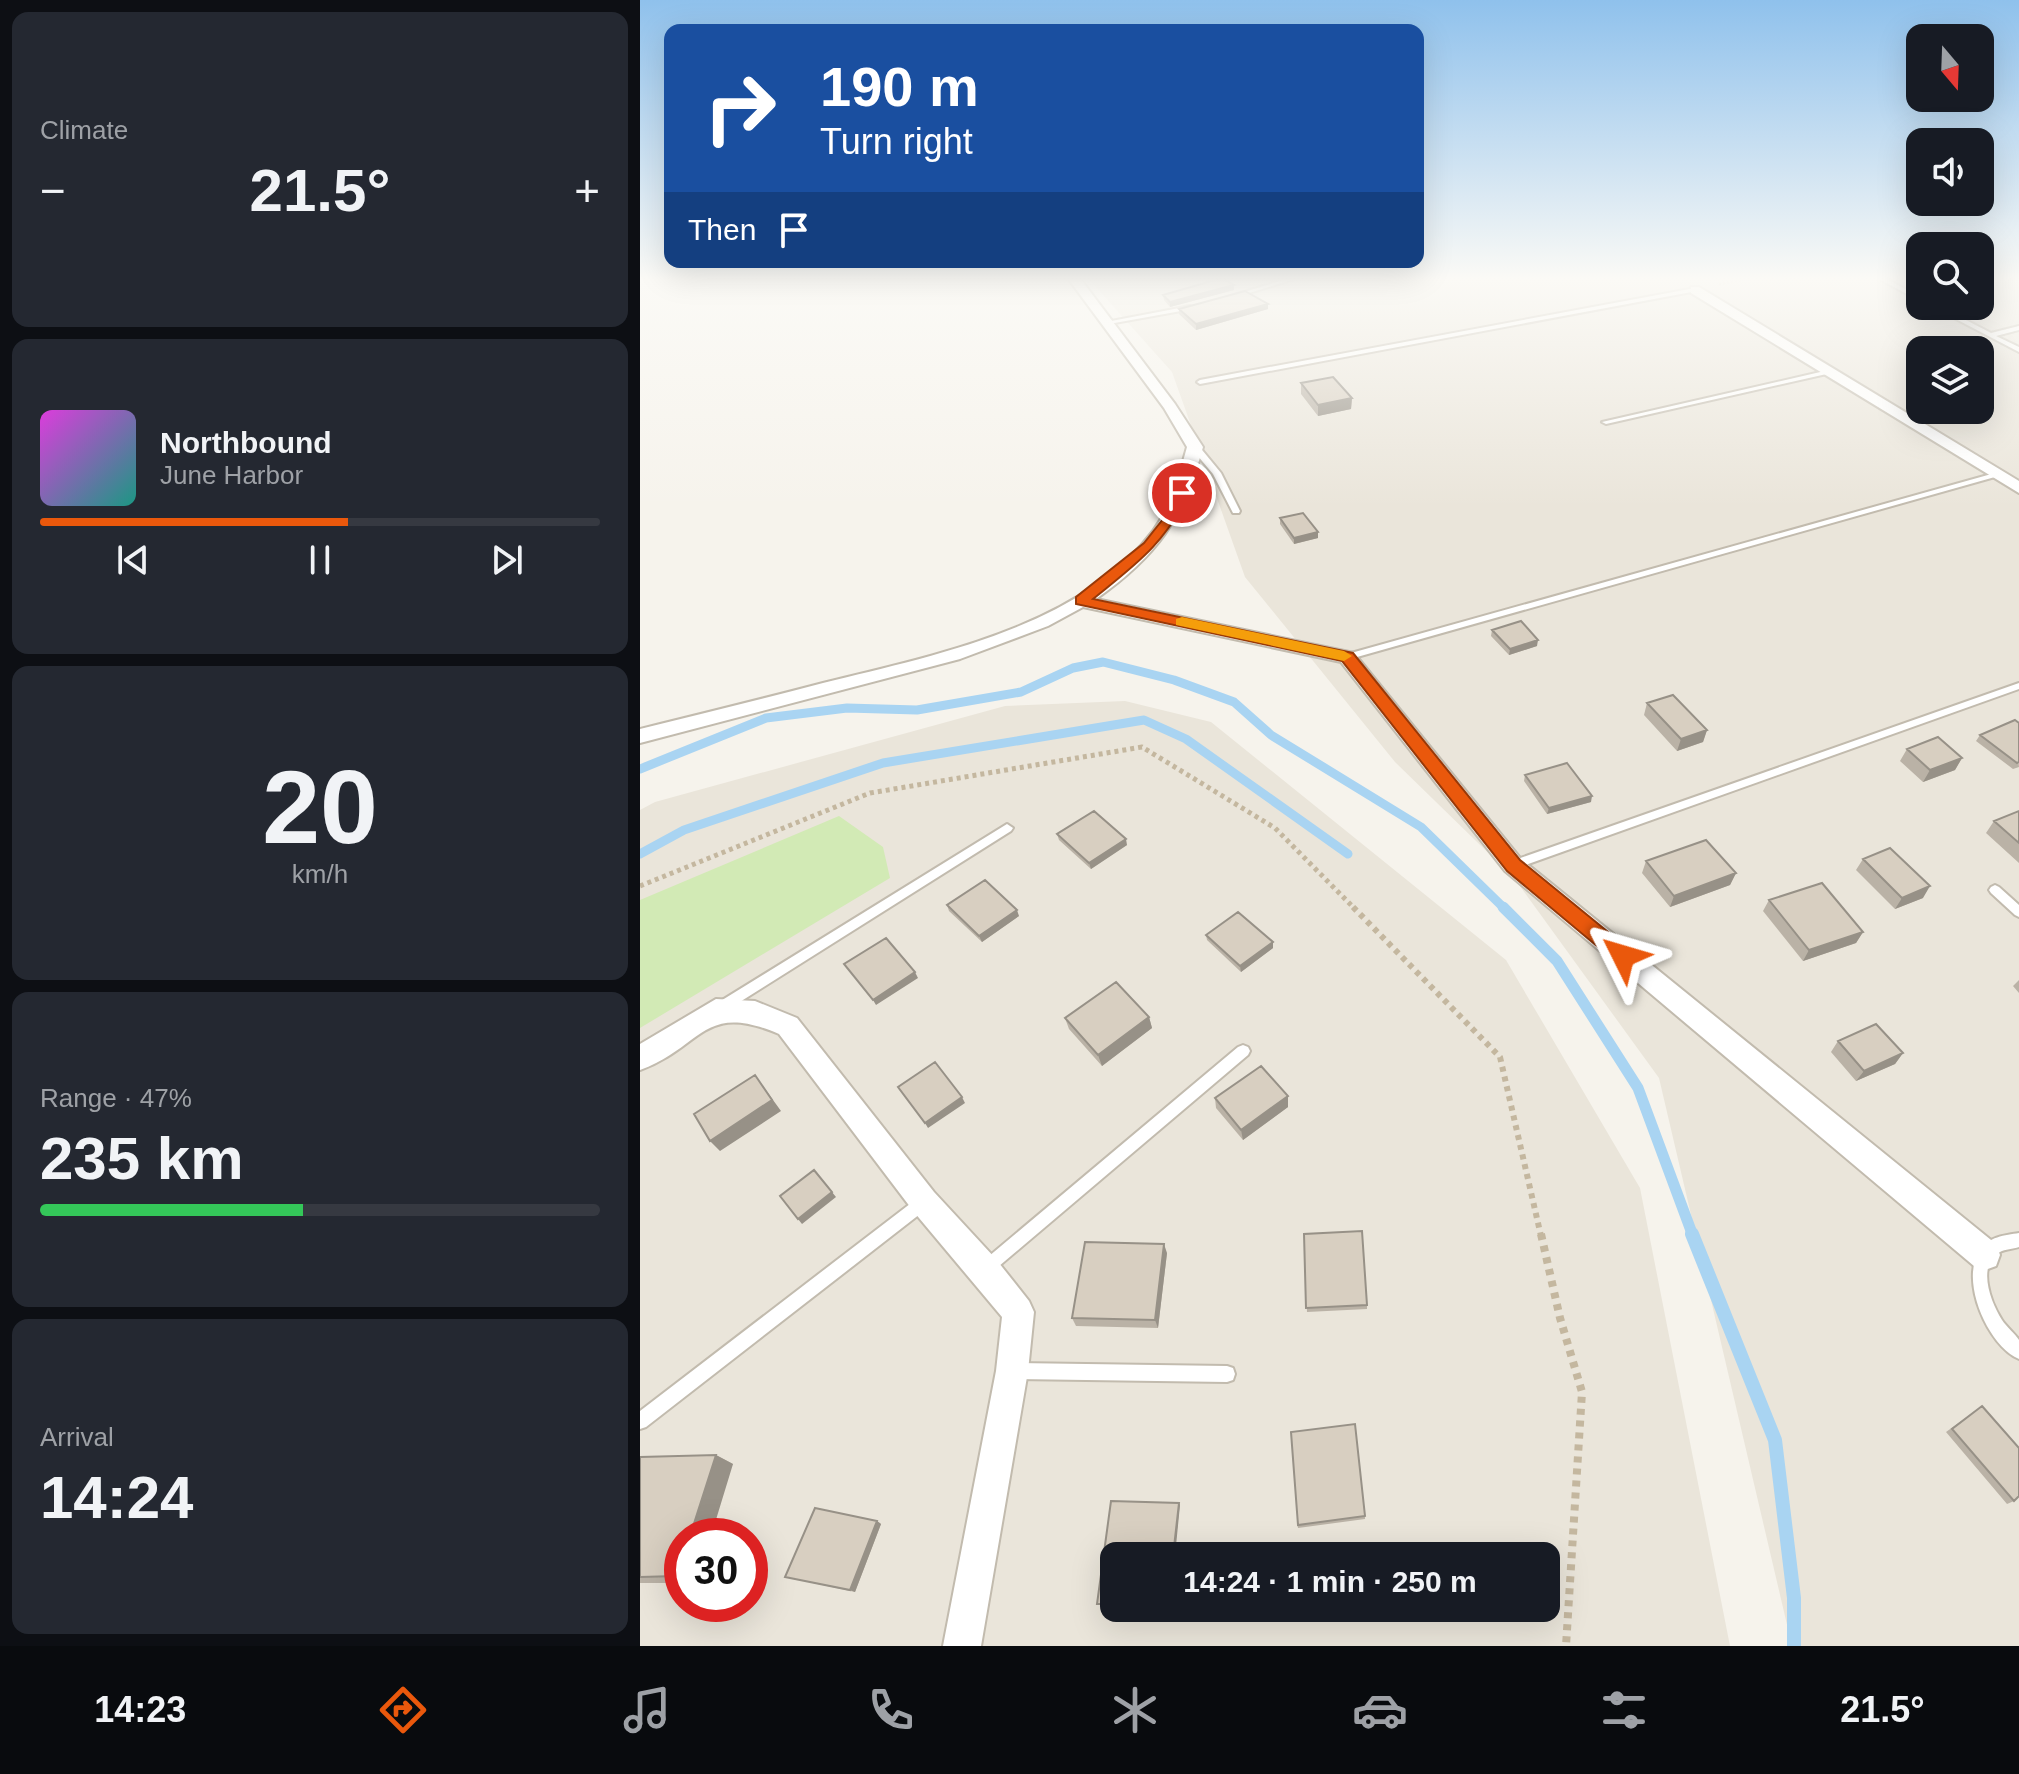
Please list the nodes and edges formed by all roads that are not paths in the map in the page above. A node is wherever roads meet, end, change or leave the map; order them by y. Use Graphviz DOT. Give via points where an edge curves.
graph roads {
  1 [pos="1131,354"];
  2 [pos="1352,354"];
  3 [pos="1799,354"];
  4 [pos="1829,372"];
  5 [pos="1200,382"];
  6 [pos="1606,422"];
  7 [pos="1195,447"];
  8 [pos="1998,475"];
  9 [pos="2019,488"];
  10 [pos="1236,511"];
  11 [pos="1081,601"];
  12 [pos="1347,657"];
  13 [pos="2019,686"];
  14 [pos="640,736"];
  15 [pos="1007,828"];
  16 [pos="1513,865"];
  17 [pos="1995,890"];
  18 [pos="2019,912"];
  19 [pos="716,1010"];
  20 [pos="1243,1051"];
  21 [pos="640,1058"];
  22 [pos="924,1202"];
  23 [pos="2019,1240"];
  24 [pos="1985,1255"];
  25 [pos="984,1269"];
  26 [pos="2019,1351"];
  27 [pos="1012,1371"];
  28 [pos="1227,1374"];
  29 [pos="640,1421"];
  30 [pos="962,1646"];
  1 -- 7 [label="street"];
  2 -- 5 [label="lane"];
  3 -- 4 [label="street"];
  4 -- 6 [label="lane"];
  4 -- 8 [label="street"];
  7 -- 10 [label="lane" via="1217,473"];
  7 -- 11 [label="street" via="1169,520 1149,546"];
  8 -- 9 [label="street"];
  8 -- 12 [label="lane"];
  11 -- 12 [label="street"];
  11 -- 14 [label="street" via="1023,630 955,654"];
  12 -- 16 [label="street"];
  13 -- 16 [label="lane"];
  15 -- 19 [label="lane"];
  16 -- 24 [label="street"];
  17 -- 18 [label="lane"];
  19 -- 21 [label="street"];
  19 -- 22 [label="street" via="755,1012 788,1026"];
  20 -- 25 [label="lane"];
  22 -- 25 [label="street"];
  22 -- 29 [label="lane"];
  23 -- 24 [label="lane" via="2005,1240"];
  24 -- 26 [label="lane" via="1978,1282 1986,1312"];
  25 -- 27 [label="street" via="1018,1312"];
  27 -- 28 [label="lane"];
  27 -- 30 [label="street"];
}
